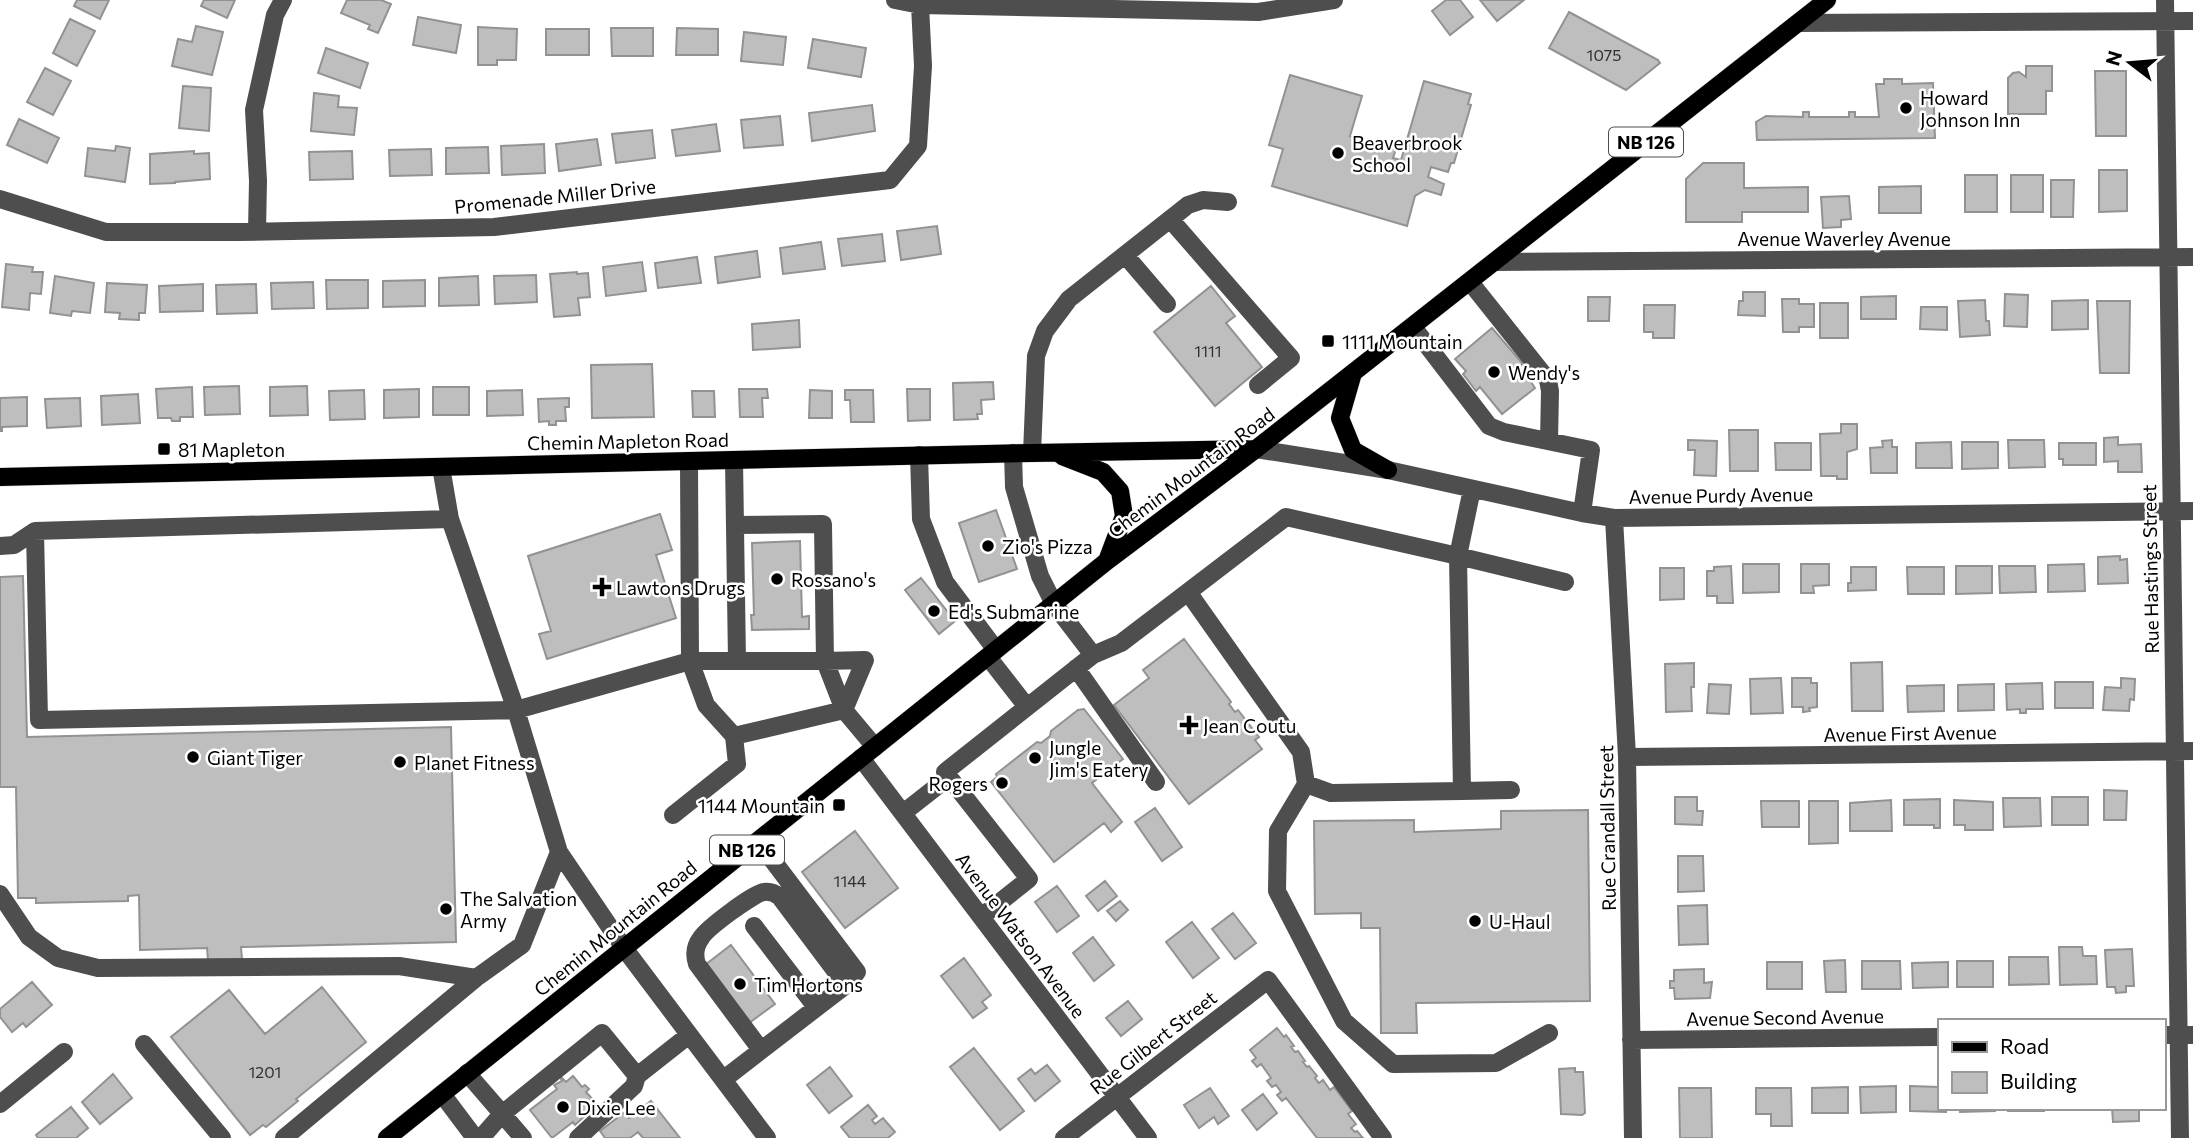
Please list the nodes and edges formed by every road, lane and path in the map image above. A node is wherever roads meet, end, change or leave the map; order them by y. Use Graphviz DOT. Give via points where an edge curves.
graph roads {
  1 [pos="283,0"];
  2 [pos="895,0"];
  3 [pos="1334,0"];
  4 [pos="1827,0"];
  5 [pos="2165,0"];
  6 [pos="920,5"];
  7 [pos="2165,21"];
  8 [pos="2193,21"];
  9 [pos="1798,23"];
  10 [pos="0,199"];
  11 [pos="1228,202"];
  12 [pos="1170,219"];
  13 [pos="257,231"];
  14 [pos="1125,255"];
  15 [pos="2167,257"];
  16 [pos="2193,257"];
  17 [pos="1495,262"];
  18 [pos="1470,282"];
  19 [pos="1167,304"];
  20 [pos="1413,327"];
  21 [pos="1353,373"];
  22 [pos="1258,384"];
  23 [pos="1550,403"];
  24 [pos="1512,433"];
  25 [pos="1549,441"];
  26 [pos="1256,449"];
  27 [pos="1052,452"];
  28 [pos="1013,453"];
  29 [pos="1032,453"];
  30 [pos="919,455"];
  31 [pos="734,460"];
  32 [pos="689,461"];
  33 [pos="441,467"];
  34 [pos="1388,470"];
  35 [pos="0,477"];
  36 [pos="1472,489"];
  37 [pos="2170,511"];
  38 [pos="2193,511"];
  39 [pos="1582,513"];
  40 [pos="1614,518"];
  41 [pos="450,519"];
  42 [pos="735,525"];
  43 [pos="35,531"];
  44 [pos="0,546"];
  45 [pos="1458,556"];
  46 [pos="1107,561"];
  47 [pos="1565,582"];
  48 [pos="1188,592"];
  49 [pos="1054,604"];
  50 [pos="992,654"];
  51 [pos="1093,655"];
  52 [pos="690,661"];
  53 [pos="737,661"];
  54 [pos="825,661"];
  55 [pos="1076,668"];
  56 [pos="1027,707"];
  57 [pos="844,709"];
  58 [pos="516,710"];
  59 [pos="734,736"];
  60 [pos="2175,751"];
  61 [pos="2193,751"];
  62 [pos="868,753"];
  63 [pos="1627,757"];
  64 [pos="949,777"];
  65 [pos="1156,782"];
  66 [pos="1306,784"];
  67 [pos="1511,790"];
  68 [pos="1462,791"];
  69 [pos="903,814"];
  70 [pos="673,815"];
  71 [pos="758,841"];
  72 [pos="559,852"];
  73 [pos="0,894"];
  74 [pos="981,917"];
  75 [pos="754,926"];
  76 [pos="624,948"];
  77 [pos="476,978"];
  78 [pos="846,985"];
  79 [pos="816,1007"];
  80 [pos="1549,1033"];
  81 [pos="689,1035"];
  82 [pos="2178,1035"];
  83 [pos="1938,1037"];
  84 [pos="1631,1040"];
  85 [pos="144,1044"];
  86 [pos="761,1049"];
  87 [pos="64,1052"];
  88 [pos="467,1073"];
  89 [pos="637,1076"];
  90 [pos="723,1079"];
  91 [pos="442,1094"];
  92 [pos="1116,1097"];
  93 [pos="0,1104"];
  94 [pos="502,1114"];
  95 [pos="296,1134"];
  96 [pos="222,1138"];
  97 [pos="387,1138"];
  98 [pos="475,1138"];
  99 [pos="481,1138"];
  100 [pos="523,1138"];
  101 [pos="578,1138"];
  102 [pos="767,1138"];
  103 [pos="1065,1138"];
  104 [pos="1148,1138"];
  105 [pos="1383,1138"];
  106 [pos="1633,1138"];
  107 [pos="2179,1138"];
  1 -- 13 [label="street" via="275,15 254,110"];
  2 -- 6 [label="street"];
  3 -- 6 [label="street" via="1258,12"];
  4 -- 9 [label="main road, Chemin Mountain Road / NB 126"];
  5 -- 7 [label="street, Rue Hastings Street"];
  6 -- 13 [label="street, Promenade Miller Drive" via="923,66 918,146 890,180 494,227"];
  7 -- 8 [label="street"];
  7 -- 9 [label="street"];
  7 -- 15 [label="street, Rue Hastings Street"];
  9 -- 17 [label="main road, Chemin Mountain Road / NB 126"];
  10 -- 13 [label="street, Promenade Miller Drive" via="106,232"];
  11 -- 12 [label="street" via="1203,200"];
  12 -- 14 [label="street"];
  12 -- 22 [label="street" via="1291,358"];
  14 -- 19 [label="street"];
  14 -- 29 [label="street" via="1069,299 1045,331 1036,356"];
  15 -- 16 [label="street, Avenue Waverley Avenue"];
  15 -- 17 [label="street, Avenue Waverley Avenue"];
  15 -- 37 [label="street, Rue Hastings Street"];
  17 -- 18 [label="main road, Chemin Mountain Road / NB 126"];
  18 -- 20 [label="main road, Chemin Mountain Road / NB 126"];
  18 -- 23 [label="street" via="1548,380"];
  20 -- 21 [label="main road, Chemin Mountain Road / NB 126"];
  20 -- 24 [label="street" via="1489,425"];
  21 -- 26 [label="main road, Chemin Mountain Road / NB 126"];
  21 -- 34 [label="main road" via="1339,418 1353,450"];
  23 -- 24 [label="street" via="1530,428"];
  23 -- 25 [label="street"];
  24 -- 25 [label="street"];
  25 -- 39 [label="street" via="1591,450"];
  26 -- 27 [label="main road, Chemin Mapleton Road"];
  26 -- 34 [label="street, Avenue Purdy Avenue"];
  26 -- 46 [label="main road, Chemin Mountain Road / NB 126"];
  27 -- 29 [label="main road, Chemin Mapleton Road"];
  27 -- 46 [label="main road" via="1103,472 1120,491 1124,516"];
  28 -- 29 [label="main road, Chemin Mapleton Road"];
  28 -- 30 [label="main road, Chemin Mapleton Road"];
  28 -- 49 [label="street" via="1014,487 1040,576"];
  30 -- 31 [label="main road, Chemin Mapleton Road"];
  30 -- 50 [label="street" via="921,519 945,582"];
  31 -- 32 [label="main road, Chemin Mapleton Road"];
  31 -- 42 [label="street"];
  32 -- 33 [label="main road, Chemin Mapleton Road"];
  32 -- 52 [label="street"];
  33 -- 35 [label="main road, Chemin Mapleton Road"];
  33 -- 41 [label="street"];
  34 -- 36 [label="street, Avenue Purdy Avenue"];
  36 -- 39 [label="street, Avenue Purdy Avenue"];
  36 -- 45 [label="street"];
  37 -- 38 [label="street, Avenue Purdy Avenue"];
  37 -- 40 [label="street, Avenue Purdy Avenue"];
  37 -- 60 [label="street, Rue Hastings Street"];
  39 -- 40 [label="street, Avenue Purdy Avenue"];
  40 -- 63 [label="street, Rue Crandall Street"];
  41 -- 43 [label="street"];
  41 -- 58 [label="street"];
  42 -- 53 [label="street"];
  42 -- 54 [label="street" via="823,524"];
  43 -- 44 [label="street" via="14,545"];
  43 -- 58 [label="street" via="39,720"];
  45 -- 47 [label="street"];
  45 -- 48 [label="street" via="1286,517"];
  45 -- 68 [label="street"];
  46 -- 49 [label="main road, Chemin Mountain Road / NB 126"];
  48 -- 51 [label="street" via="1121,643"];
  48 -- 66 [label="street" via="1301,752"];
  49 -- 50 [label="main road, Chemin Mountain Road / NB 126"];
  49 -- 51 [label="street"];
  50 -- 56 [label="street"];
  50 -- 62 [label="main road, Chemin Mountain Road / NB 126"];
  51 -- 55 [label="street"];
  52 -- 53 [label="street"];
  52 -- 58 [label="street"];
  52 -- 59 [label="street" via="706,705"];
  53 -- 54 [label="street"];
  54 -- 57 [label="street, Avenue Watson Avenue"];
  54 -- 57 [label="street" via="865,660"];
  55 -- 56 [label="street"];
  55 -- 65 [label="street"];
  56 -- 64 [label="street" via="945,772"];
  57 -- 59 [label="street"];
  57 -- 62 [label="street, Avenue Watson Avenue"];
  58 -- 72 [label="street"];
  59 -- 70 [label="street" via="737,765"];
  60 -- 61 [label="street, Avenue First Avenue"];
  60 -- 63 [label="street, Avenue First Avenue"];
  60 -- 82 [label="street, Rue Hastings Street"];
  62 -- 69 [label="street, Avenue Watson Avenue"];
  62 -- 71 [label="main road, Chemin Mountain Road / NB 126"];
  63 -- 84 [label="street, Rue Crandall Street"];
  64 -- 69 [label="street"];
  64 -- 74 [label="street" via="1029,879"];
  66 -- 68 [label="street" via="1331,793"];
  66 -- 80 [label="street" via="1278,831 1277,891 1345,1021 1393,1064 1496,1063"];
  67 -- 68 [label="street"];
  69 -- 74 [label="street, Avenue Watson Avenue"];
  71 -- 76 [label="main road, Chemin Mountain Road / NB 126"];
  71 -- 78 [label="street" via="857,972"];
  72 -- 76 [label="street"];
  72 -- 77 [label="street" via="522,945"];
  73 -- 77 [label="street" via="29,937 58,958 98,968 399,965"];
  74 -- 92 [label="street, Avenue Watson Avenue"];
  75 -- 79 [label="street"];
  76 -- 81 [label="street"];
  76 -- 88 [label="main road, Chemin Mountain Road / NB 126"];
  77 -- 95 [label="street"];
  78 -- 79 [label="street"];
  78 -- 86 [label="street" via="775,893 755,895 725,917 699,940 695,958"];
  79 -- 86 [label="street"];
  81 -- 89 [label="street"];
  81 -- 90 [label="street"];
  82 -- 107 [label="street, Rue Hastings Street"];
  83 -- 84 [label="street, Avenue Second Avenue"];
  84 -- 106 [label="street, Rue Crandall Street"];
  85 -- 96 [label="street"];
  86 -- 90 [label="street"];
  87 -- 93 [label="street"];
  88 -- 91 [label="main road, Chemin Mountain Road / NB 126"];
  88 -- 94 [label="street"];
  89 -- 94 [label="street" via="602,1033"];
  89 -- 101 [label="street" via="634,1086"];
  90 -- 102 [label="street"];
  91 -- 97 [label="main road, Chemin Mountain Road / NB 126"];
  91 -- 98 [label="street"];
  92 -- 103 [label="street, Rue Gilbert Street"];
  92 -- 104 [label="street, Avenue Watson Avenue"];
  92 -- 105 [label="street, Rue Gilbert Street" via="1268,980"];
  94 -- 99 [label="street"];
  94 -- 100 [label="street"];
}
